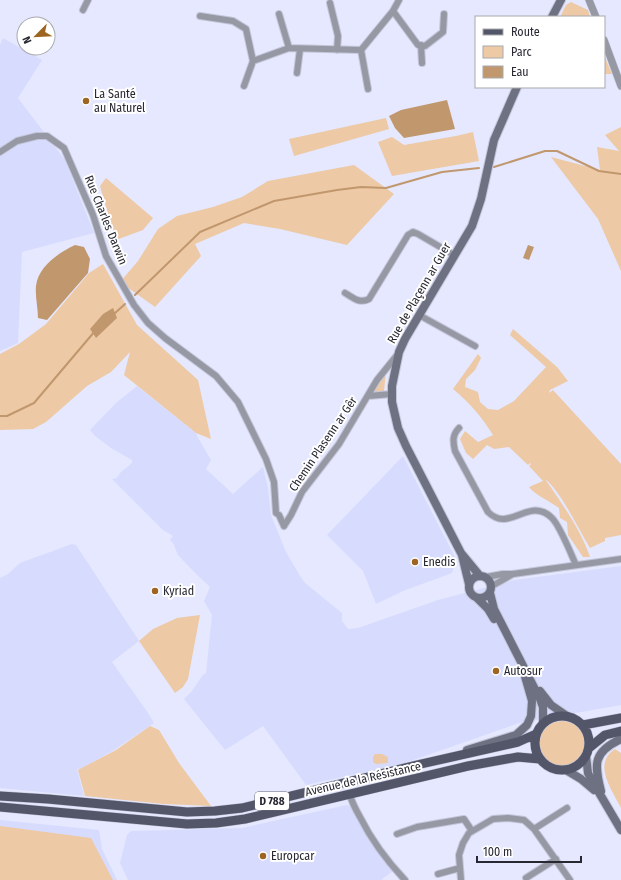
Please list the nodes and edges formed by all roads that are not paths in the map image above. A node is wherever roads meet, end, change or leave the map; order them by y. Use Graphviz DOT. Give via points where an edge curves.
graph roads {
  1 [pos="88,0"];
  2 [pos="399,0"];
  3 [pos="561,0"];
  4 [pos="589,0"];
  5 [pos="330,3"];
  6 [pos="82,10"];
  7 [pos="393,11"];
  8 [pos="279,14"];
  9 [pos="444,14"];
  10 [pos="200,16"];
  11 [pos="553,16"];
  12 [pos="596,16"];
  13 [pos="605,43"];
  14 [pos="421,45"];
  15 [pos="289,48"];
  16 [pos="300,49"];
  17 [pos="337,50"];
  18 [pos="361,50"];
  19 [pos="253,60"];
  20 [pos="422,63"];
  21 [pos="297,73"];
  22 [pos="244,86"];
  23 [pos="621,86"];
  24 [pos="517,88"];
  25 [pos="368,89"];
  26 [pos="0,152"];
  27 [pos="454,255"];
  28 [pos="345,293"];
  29 [pos="420,315"];
  30 [pos="474,346"];
  31 [pos="399,352"];
  32 [pos="392,394"];
  33 [pos="368,396"];
  34 [pos="459,428"];
  35 [pos="284,526"];
  36 [pos="461,553"];
  37 [pos="621,559"];
  38 [pos="576,565"];
  39 [pos="513,574"];
  40 [pos="483,577"];
  41 [pos="469,584"];
  42 [pos="491,590"];
  43 [pos="477,598"];
  44 [pos="513,648"];
  45 [pos="522,666"];
  46 [pos="567,716"];
  47 [pos="621,718"];
  48 [pos="543,723"];
  49 [pos="583,725"];
  50 [pos="621,731"];
  51 [pos="536,734"];
  52 [pos="621,739"];
  53 [pos="588,752"];
  54 [pos="540,759"];
  55 [pos="422,764"];
  56 [pos="566,770"];
  57 [pos="350,795"];
  58 [pos="0,796"];
  59 [pos="603,799"];
  60 [pos="0,807"];
  61 [pos="567,808"];
  62 [pos="534,829"];
  63 [pos="621,830"];
  64 [pos="472,831"];
  65 [pos="397,834"];
  66 [pos="556,859"];
  67 [pos="460,868"];
  68 [pos="438,874"];
  69 [pos="526,878"];
  70 [pos="405,880"];
  71 [pos="461,880"];
  72 [pos="570,880"];
  1 -- 6 [label="street"];
  2 -- 7 [label="street"];
  3 -- 11 [label="main road"];
  4 -- 12 [label="street"];
  5 -- 17 [label="street" via="338,36"];
  7 -- 14 [label="street" via="418,45"];
  7 -- 18 [label="street"];
  8 -- 15 [label="street"];
  9 -- 14 [label="street" via="443,32 425,46"];
  10 -- 19 [label="street" via="233,21 246,29"];
  13 -- 23 [label="street"];
  14 -- 20 [label="street"];
  15 -- 16 [label="street"];
  15 -- 19 [label="street"];
  16 -- 17 [label="street"];
  16 -- 21 [label="street"];
  17 -- 18 [label="street"];
  18 -- 25 [label="street"];
  19 -- 22 [label="street"];
  24 -- 27 [label="main road, Rue de Plaçenn ar Guer" via="494,140 472,226"];
  26 -- 35 [label="street, Rue Charles Darwin" via="17,141 37,136 47,136 64,148 93,215 106,256 134,305 148,323 165,338 216,376 238,402 266,460 274,482 276,513"];
  27 -- 28 [label="street" via="413,232 408,235 369,299 364,302 358,301"];
  27 -- 29 [label="main road, Rue de Plaçenn ar Guer"];
  29 -- 30 [label="street"];
  29 -- 31 [label="main road, Rue de Plaçenn ar Guer"];
  31 -- 32 [label="main road, Rue de Plaçenn ar Guer"];
  31 -- 33 [label="street, Chemin Plasenn ar Gêr"];
  32 -- 33 [label="street"];
  32 -- 36 [label="main road, Rue de Plaçenn ar Guer" via="394,416 406,446"];
  33 -- 35 [label="street, Chemin Plasenn ar Gêr" via="339,444 302,492"];
  34 -- 38 [label="street" via="454,436 455,451 488,512 503,520 531,510 545,512 554,521"];
  36 -- 40 [label="main road, Rue de Plaçenn ar Guer"];
  36 -- 41 [label="main road, Rue de Plaçenn ar Guer"];
  37 -- 38 [label="street"];
  38 -- 39 [label="street"];
  39 -- 40 [label="street"];
  39 -- 42 [label="street"];
  40 -- 41 [label="main road" via="473,578"];
  40 -- 42 [label="main road" via="491,583"];
  41 -- 43 [label="main road" via="470,592"];
  42 -- 43 [label="main road" via="485,598"];
  42 -- 44 [label="main road" via="494,609"];
  43 -- 44 [label="main road" via="488,609"];
  44 -- 45 [label="main road"];
  45 -- 46 [label="main road" via="544,697"];
  45 -- 48 [label="main road" via="540,699"];
  45 -- 55 [label="main road" via="532,701 530,720 524,729 516,735"];
  46 -- 48 [label="main road" via="554,717"];
  46 -- 49 [label="main road"];
  47 -- 49 [label="main road"];
  48 -- 51 [label="main road"];
  49 -- 53 [label="main road" via="588,736"];
  50 -- 53 [label="main road" via="605,735"];
  51 -- 54 [label="main road" via="535,747"];
  51 -- 55 [label="main road, Avenue de la Résistance / D 788" via="518,742"];
  52 -- 59 [label="main road" via="603,750 596,765"];
  53 -- 56 [label="main road" via="578,766"];
  53 -- 59 [label="main road" via="588,773"];
  54 -- 56 [label="main road" via="549,767"];
  54 -- 57 [label="main road, Avenue de la Résistance / D 788" via="518,757 468,766"];
  55 -- 58 [label="main road, Avenue de la Résistance / D 788" via="242,808 215,811 186,812"];
  56 -- 59 [label="main road" via="582,779"];
  57 -- 60 [label="main road, Avenue de la Résistance / D 788" via="245,819 187,824"];
  57 -- 70 [label="street" via="351,802 368,833"];
  59 -- 63 [label="main road"];
  61 -- 62 [label="street"];
  62 -- 64 [label="street" via="524,820 508,818 493,819"];
  62 -- 66 [label="street"];
  64 -- 65 [label="street" via="464,819 417,827"];
  64 -- 67 [label="street" via="463,843 459,855"];
  66 -- 69 [label="street"];
  66 -- 72 [label="street"];
  67 -- 68 [label="street"];
  67 -- 71 [label="street"];
}
